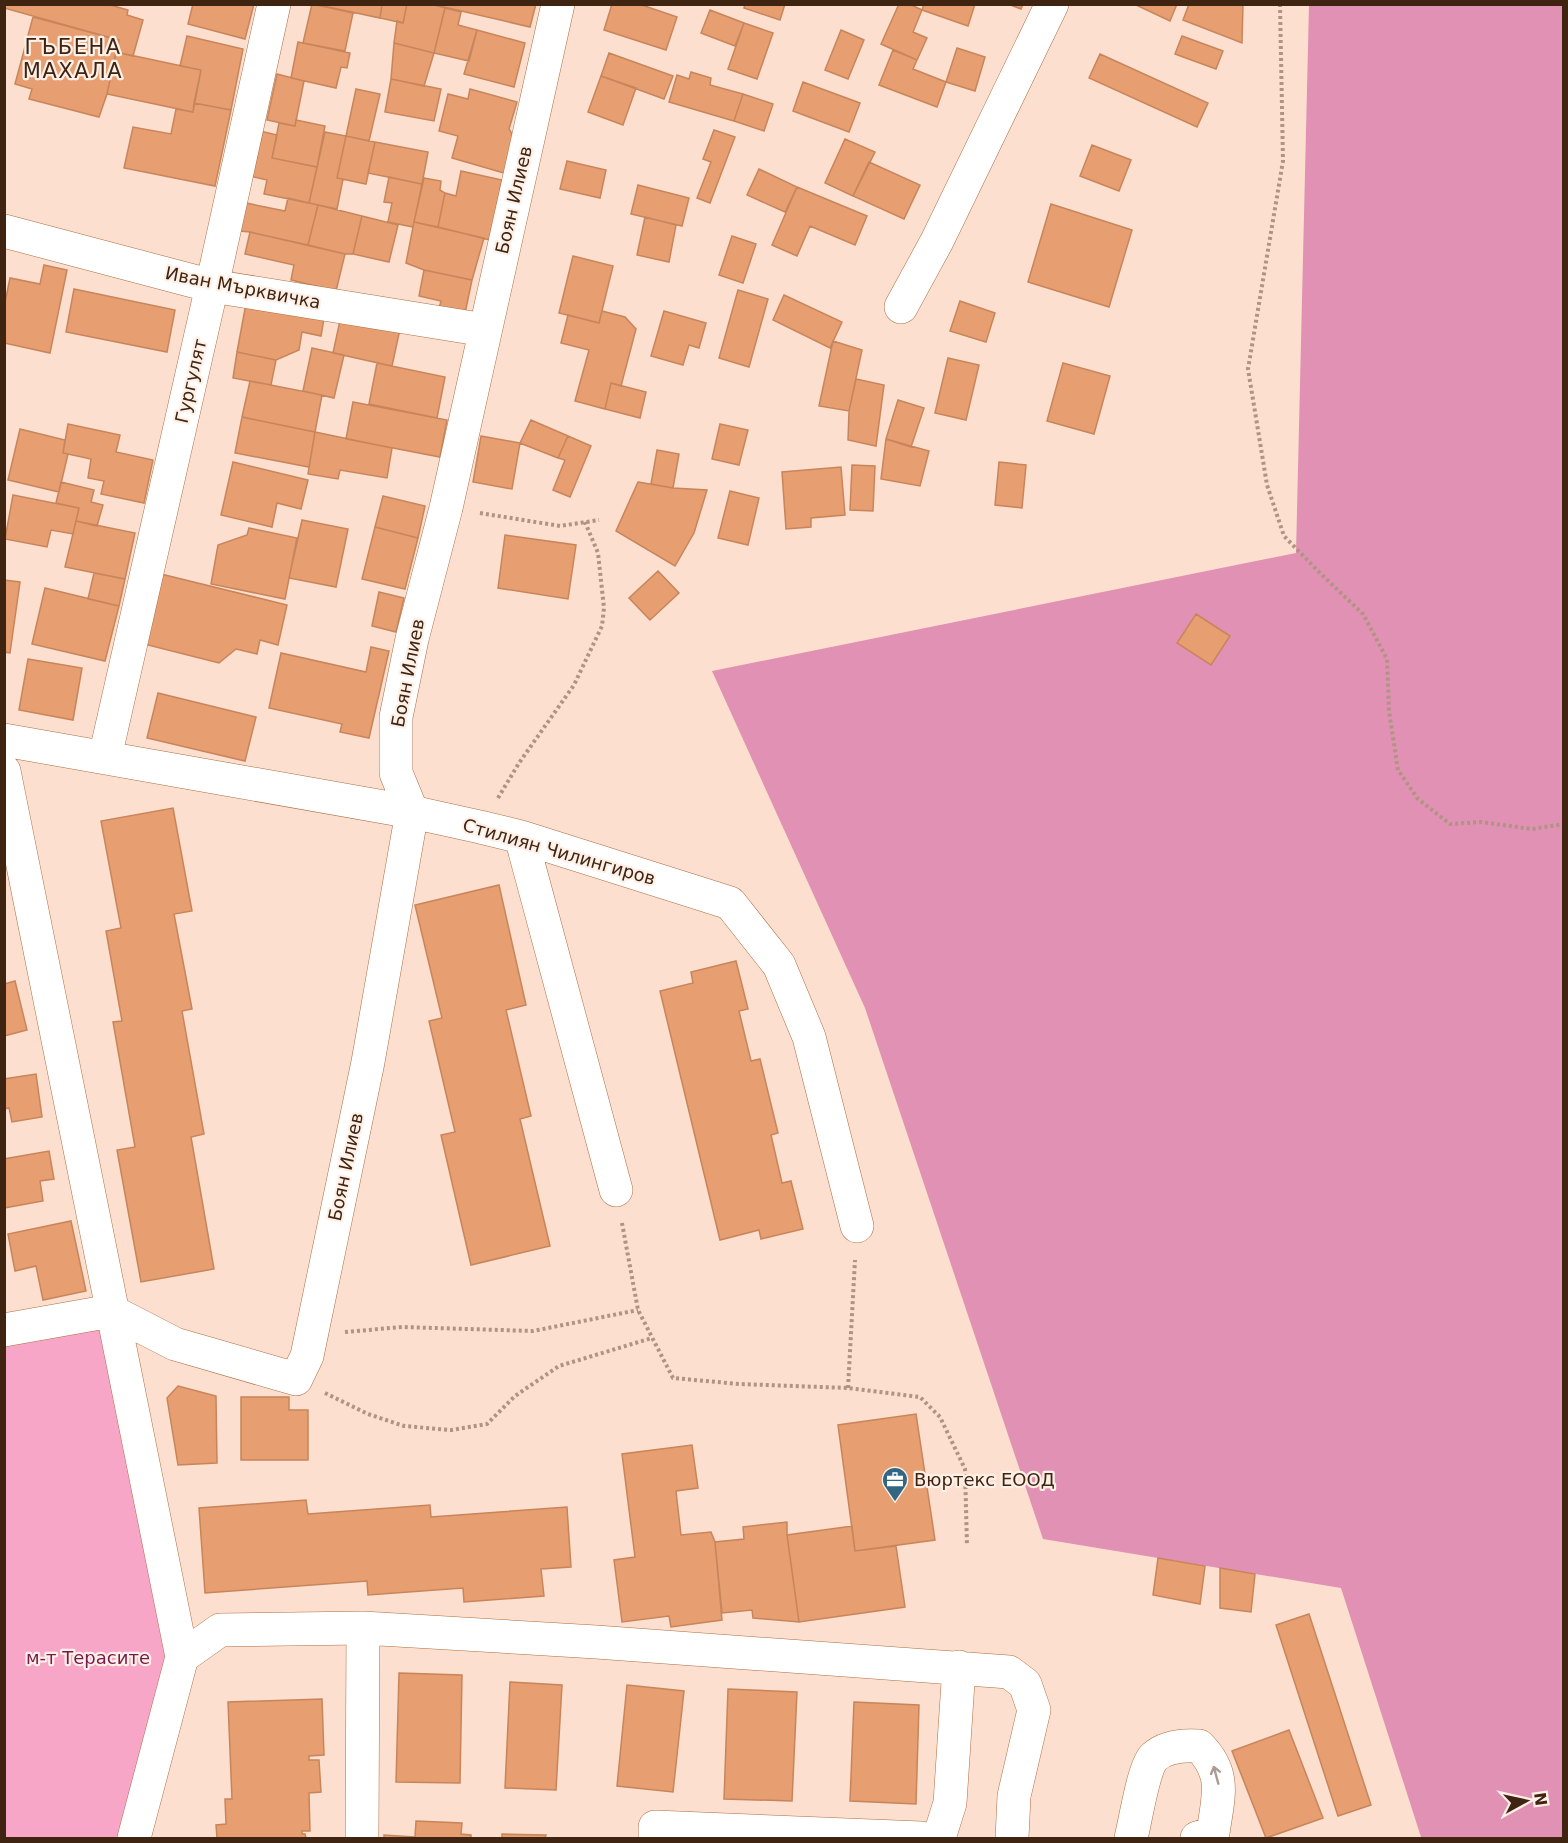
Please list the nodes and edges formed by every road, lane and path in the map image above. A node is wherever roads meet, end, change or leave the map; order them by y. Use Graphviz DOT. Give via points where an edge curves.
graph roads {
  1 [pos="274,4"];
  2 [pos="558,4"];
  3 [pos="1052,4"];
  4 [pos="1280,4"];
  5 [pos="4,231"];
  6 [pos="212,286"];
  7 [pos="902,307"];
  8 [pos="485,330"];
  9 [pos="446,508"];
  10 [pos="599,520"];
  11 [pos="585,522"];
  12 [pos="4,740"];
  13 [pos="105,757"];
  14 [pos="4,771"];
  15 [pos="412,812"];
  16 [pos="1563,824"];
  17 [pos="480,827"];
  18 [pos="521,837"];
  19 [pos="616,1190"];
  20 [pos="857,1226"];
  21 [pos="638,1310"];
  22 [pos="111,1311"];
  23 [pos="4,1330"];
  24 [pos="652,1338"];
  25 [pos="301,1367"];
  26 [pos="848,1388"];
  27 [pos="967,1546"];
  28 [pos="363,1628"];
  29 [pos="182,1657"];
  30 [pos="959,1667"];
  31 [pos="1205,1836"];
  32 [pos="134,1839"];
  33 [pos="362,1839"];
  34 [pos="655,1839"];
  35 [pos="921,1839"];
  36 [pos="939,1839"];
  37 [pos="1012,1839"];
  38 [pos="1131,1839"];
  1 -- 6 [label="street, Гургулят"];
  2 -- 8 [label="street, Боян Илиев"];
  3 -- 7 [label="street"];
  4 -- 16 [label="path" via="1283,160 1248,369 1268,485 1284,536 1363,614 1387,659 1389,711 1398,770 1418,799 1450,824 1481,822 1532,829"];
  5 -- 6 [label="street, Иван Мърквичка"];
  6 -- 8 [label="street, Иван Мърквичка"];
  6 -- 13 [label="street, Гургулят"];
  8 -- 9 [label="street, Боян Илиев"];
  9 -- 11 [label="path" via="560,526"];
  9 -- 15 [label="street, Боян Илиев" via="396,717 396,773"];
  10 -- 11 [label="path"];
  11 -- 17 [label="path" via="598,553 602,626 574,685"];
  12 -- 13 [label="street, Стилиян Чилингиров"];
  13 -- 15 [label="street, Стилиян Чилингиров"];
  14 -- 22 [label="street"];
  15 -- 17 [label="street, Стилиян Чилингиров"];
  15 -- 25 [label="street, Боян Илиев" via="368,1062"];
  17 -- 18 [label="street, Стилиян Чилингиров"];
  18 -- 19 [label="street"];
  18 -- 20 [label="street, Стилиян Чилингиров" via="730,903 779,964 809,1037"];
  19 -- 21 [label="path"];
  20 -- 26 [label="path"];
  21 -- 24 [label="path"];
  21 -- 25 [label="path" via="533,1331 402,1327 342,1332"];
  22 -- 23 [label="street"];
  22 -- 25 [label="street" via="175,1344"];
  22 -- 29 [label="street"];
  24 -- 25 [label="path" via="559,1366 515,1396 487,1424 451,1430 404,1426 368,1414"];
  24 -- 26 [label="path" via="672,1378"];
  26 -- 27 [label="path" via="920,1397 940,1417 965,1469"];
  28 -- 29 [label="street" via="220,1630"];
  28 -- 30 [label="street"];
  28 -- 33 [label="street"];
  29 -- 32 [label="street"];
  30 -- 36 [label="street" via="950,1803"];
  30 -- 37 [label="street" via="1009,1672 1025,1684 1034,1710 1014,1796"];
  31 -- 38 [label="street, one-way" via="1219,1784 1216,1769 1199,1746 1182,1745 1152,1758"];
  34 -- 35 [label="street" via="655,1827"];
}
